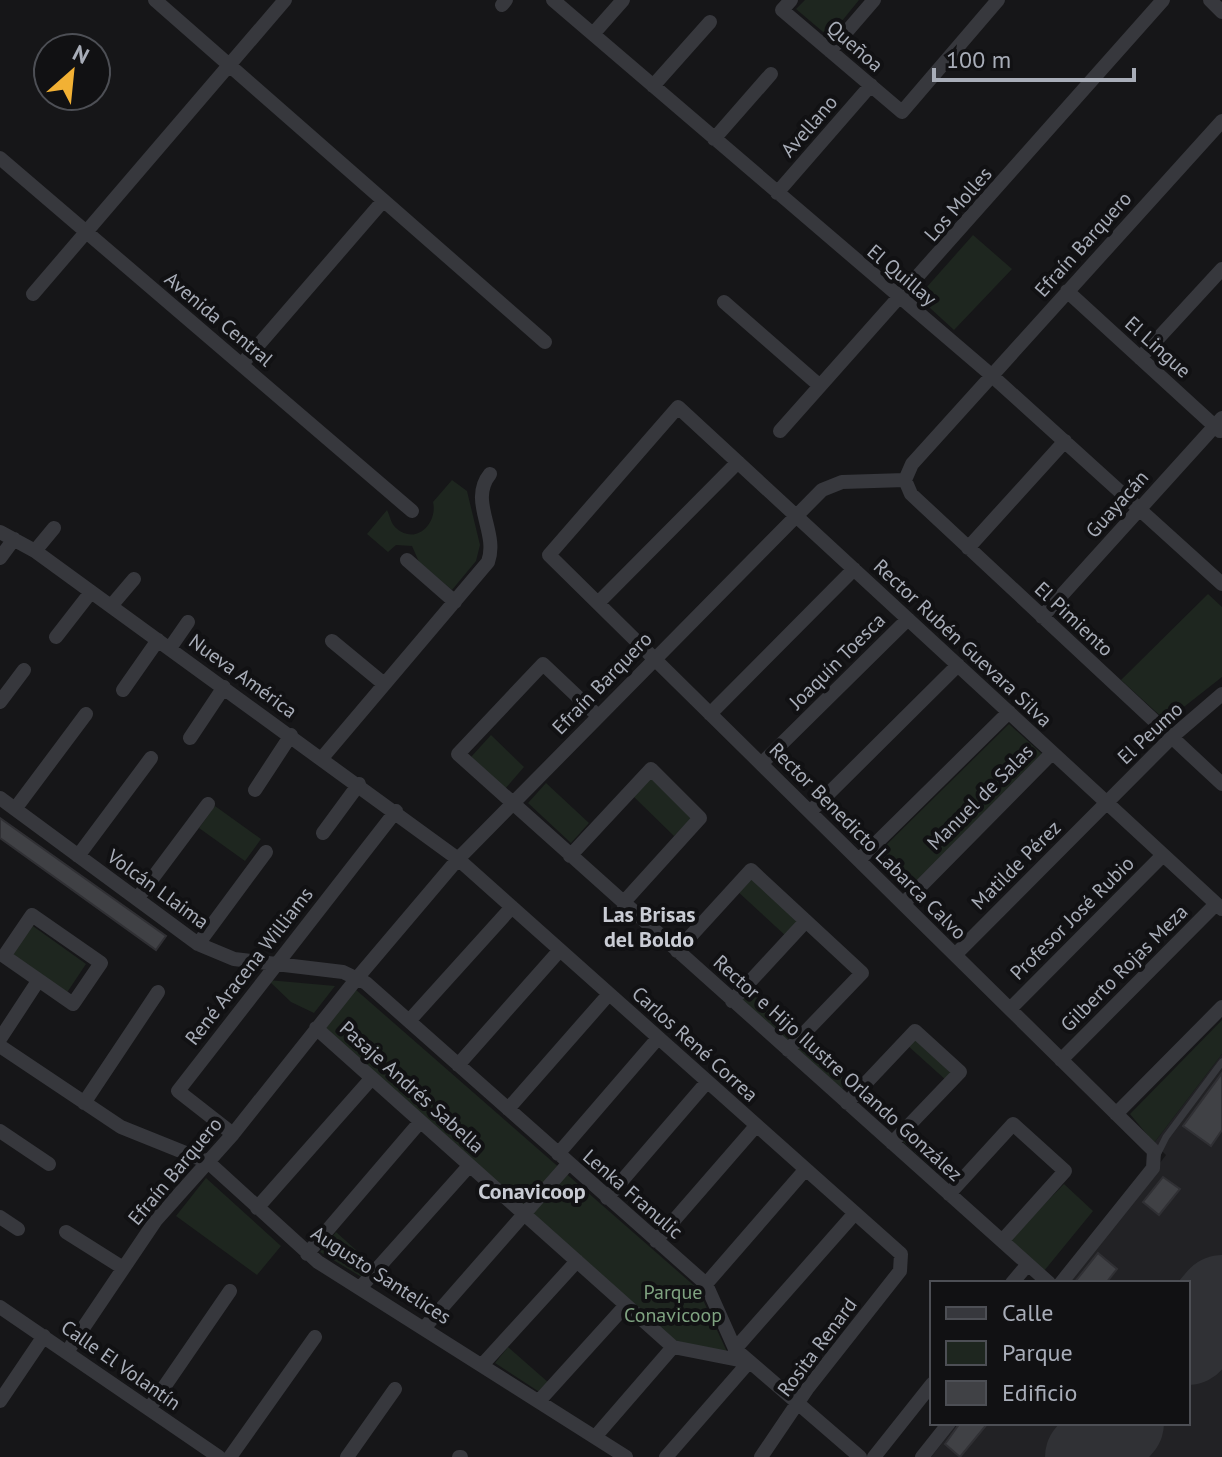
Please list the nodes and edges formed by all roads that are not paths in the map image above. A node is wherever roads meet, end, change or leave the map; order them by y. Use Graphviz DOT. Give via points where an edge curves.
graph roads {
  1 [pos="155,0"];
  2 [pos="285,0"];
  3 [pos="553,0"];
  4 [pos="623,0"];
  5 [pos="874,0"];
  6 [pos="998,0"];
  7 [pos="1163,0"];
  8 [pos="1210,0"];
  9 [pos="786,5"];
  10 [pos="1222,12"];
  11 [pos="710,22"];
  12 [pos="593,34"];
  13 [pos="830,51"];
  14 [pos="229,65"];
  15 [pos="771,74"];
  16 [pos="871,85"];
  17 [pos="653,86"];
  18 [pos="1219,129"];
  19 [pos="714,139"];
  20 [pos="0,158"];
  21 [pos="777,193"];
  22 [pos="383,201"];
  23 [pos="85,231"];
  24 [pos="1222,269"];
  25 [pos="1067,291"];
  26 [pos="33,294"];
  27 [pos="900,300"];
  28 [pos="724,302"];
  29 [pos="545,342"];
  30 [pos="1140,358"];
  31 [pos="242,364"];
  32 [pos="990,374"];
  33 [pos="820,386"];
  34 [pos="1220,426"];
  35 [pos="780,431"];
  36 [pos="1065,441"];
  37 [pos="738,462"];
  38 [pos="490,474"];
  39 [pos="905,480"];
  40 [pos="1139,509"];
  41 [pos="412,511"];
  42 [pos="796,516"];
  43 [pos="54,528"];
  44 [pos="0,532"];
  45 [pos="14,539"];
  46 [pos="968,548"];
  47 [pos="35,551"];
  48 [pos="549,555"];
  49 [pos="0,558"];
  50 [pos="407,560"];
  51 [pos="854,569"];
  52 [pos="134,579"];
  53 [pos="1222,584"];
  54 [pos="91,592"];
  55 [pos="455,602"];
  56 [pos="598,603"];
  57 [pos="111,606"];
  58 [pos="1042,617"];
  59 [pos="908,619"];
  60 [pos="188,622"];
  61 [pos="56,637"];
  62 [pos="332,641"];
  63 [pos="164,644"];
  64 [pos="654,659"];
  65 [pos="958,665"];
  66 [pos="24,670"];
  67 [pos="384,684"];
  68 [pos="224,687"];
  69 [pos="123,690"];
  70 [pos="1222,694"];
  71 [pos="0,702"];
  72 [pos="1009,712"];
  73 [pos="86,714"];
  74 [pos="710,714"];
  75 [pos="598,716"];
  76 [pos="291,735"];
  77 [pos="1172,737"];
  78 [pos="190,738"];
  79 [pos="1052,753"];
  80 [pos="151,758"];
  81 [pos="322,758"];
  82 [pos="761,764"];
  83 [pos="359,784"];
  84 [pos="1222,784"];
  85 [pos="255,790"];
  86 [pos="0,798"];
  87 [pos="1106,803"];
  88 [pos="208,804"];
  89 [pos="511,805"];
  90 [pos="15,809"];
  91 [pos="396,811"];
  92 [pos="810,812"];
  93 [pos="323,833"];
  94 [pos="266,852"];
  95 [pos="1163,855"];
  96 [pos="78,856"];
  97 [pos="570,856"];
  98 [pos="458,859"];
  99 [pos="859,860"];
  100 [pos="137,899"];
  101 [pos="623,903"];
  102 [pos="903,904"];
  103 [pos="512,907"];
  104 [pos="1219,907"];
  105 [pos="806,921"];
  106 [pos="198,944"];
  107 [pos="560,950"];
  108 [pos="677,951"];
  109 [pos="955,955"];
  110 [pos="273,966"];
  111 [pos="358,977"];
  112 [pos="38,981"];
  113 [pos="158,992"];
  114 [pos="609,994"];
  115 [pos="732,1001"];
  116 [pos="1222,1007"];
  117 [pos="1010,1009"];
  118 [pos="409,1021"];
  119 [pos="316,1028"];
  120 [pos="658,1038"];
  121 [pos="0,1039"];
  122 [pos="0,1046"];
  123 [pos="788,1050"];
  124 [pos="1061,1060"];
  125 [pos="1222,1062"];
  126 [pos="458,1065"];
  127 [pos="371,1079"];
  128 [pos="707,1082"];
  129 [pos="84,1103"];
  130 [pos="847,1103"];
  131 [pos="508,1109"];
  132 [pos="1116,1114"];
  133 [pos="420,1122"];
  134 [pos="756,1126"];
  135 [pos="0,1131"];
  136 [pos="233,1134"];
  137 [pos="892,1143"];
  138 [pos="1156,1157"];
  139 [pos="563,1159"];
  140 [pos="208,1162"];
  141 [pos="49,1164"];
  142 [pos="469,1166"];
  143 [pos="805,1170"];
  144 [pos="949,1194"];
  145 [pos="607,1198"];
  146 [pos="257,1208"];
  147 [pos="522,1213"];
  148 [pos="855,1213"];
  149 [pos="0,1217"];
  150 [pos="18,1229"];
  151 [pos="66,1232"];
  152 [pos="656,1241"];
  153 [pos="1002,1241"];
  154 [pos="307,1254"];
  155 [pos="577,1261"];
  156 [pos="903,1261"];
  157 [pos="1028,1264"];
  158 [pos="123,1268"];
  159 [pos="1014,1281"];
  160 [pos="1047,1281"];
  161 [pos="1063,1281"];
  162 [pos="706,1284"];
  163 [pos="360,1288"];
  164 [pos="230,1291"];
  165 [pos="626,1305"];
  166 [pos="0,1307"];
  167 [pos="425,1327"];
  168 [pos="44,1336"];
  169 [pos="315,1337"];
  170 [pos="673,1347"];
  171 [pos="735,1349"];
  172 [pos="67,1352"];
  173 [pos="749,1362"];
  174 [pos="483,1364"];
  175 [pos="930,1387"];
  176 [pos="395,1389"];
  177 [pos="0,1401"];
  178 [pos="539,1401"];
  179 [pos="799,1403"];
  180 [pos="149,1409"];
  181 [pos="947,1425"];
  182 [pos="595,1437"];
  183 [pos="209,1454"];
  184 [pos="880,1455"];
  185 [pos="230,1457"];
  186 [pos="347,1457"];
  187 [pos="626,1457"];
  188 [pos="666,1457"];
  189 [pos="761,1457"];
  190 [pos="860,1457"];
  191 [pos="922,1457"];
  1 -- 14 [label="street"];
  2 -- 14 [label="street"];
  3 -- 12 [label="street, El Quillay"];
  4 -- 12 [label="street"];
  5 -- 13 [label="street"];
  6 -- 16 [label="street, Queñoa" via="902,112"];
  7 -- 27 [label="street, Los Molles"];
  8 -- 10 [label="street"];
  9 -- 13 [label="street, Queñoa"];
  11 -- 17 [label="street"];
  12 -- 17 [label="street, El Quillay"];
  13 -- 16 [label="street, Queñoa"];
  14 -- 22 [label="street"];
  14 -- 23 [label="street"];
  15 -- 19 [label="street"];
  16 -- 21 [label="street, Avellano"];
  17 -- 19 [label="street, El Quillay"];
  18 -- 25 [label="street, Efraín Barquero"];
  19 -- 21 [label="street, El Quillay"];
  20 -- 23 [label="street, Avenida Central"];
  21 -- 27 [label="street, El Quillay"];
  22 -- 29 [label="street"];
  22 -- 31 [label="street"];
  23 -- 26 [label="street"];
  23 -- 31 [label="street, Avenida Central"];
  24 -- 30 [label="street"];
  25 -- 30 [label="street, El Lingue"];
  25 -- 32 [label="street, Efraín Barquero"];
  27 -- 32 [label="street, El Quillay"];
  27 -- 33 [label="street, Los Molles"];
  28 -- 33 [label="street"];
  30 -- 34 [label="street, El Lingue"];
  31 -- 41 [label="street, Avenida Central"];
  32 -- 36 [label="street, El Quillay"];
  32 -- 39 [label="street, Efraín Barquero" via="912,464"];
  33 -- 35 [label="street, Los Molles"];
  34 -- 40 [label="street, Guayacán"];
  36 -- 40 [label="street, El Quillay"];
  36 -- 46 [label="street"];
  37 -- 42 [label="street, Rector Rubén Guevara Silva"];
  37 -- 48 [label="street, Rector Rubén Guevara Silva" via="678,407"];
  37 -- 56 [label="street"];
  38 -- 55 [label="street" via="481,494 490,556"];
  39 -- 42 [label="street, Efraín Barquero" via="835,483"];
  39 -- 46 [label="street, El Pimiento" via="911,494"];
  40 -- 53 [label="street, El Quillay"];
  40 -- 58 [label="street, Guayacán"];
  42 -- 51 [label="street, Rector Rubén Guevara Silva"];
  42 -- 64 [label="street, Efraín Barquero"];
  43 -- 47 [label="street"];
  44 -- 45 [label="street, Nueva América"];
  45 -- 47 [label="street, Nueva América"];
  45 -- 49 [label="street"];
  46 -- 58 [label="street, El Pimiento"];
  47 -- 54 [label="street, Nueva América"];
  48 -- 56 [label="street, Rector Benedicto Labarca Calvo"];
  50 -- 55 [label="street"];
  51 -- 59 [label="street, Rector Rubén Guevara Silva"];
  51 -- 74 [label="street"];
  52 -- 57 [label="street"];
  54 -- 57 [label="street, Nueva América"];
  54 -- 61 [label="street"];
  55 -- 67 [label="street"];
  56 -- 64 [label="street, Rector Benedicto Labarca Calvo"];
  57 -- 63 [label="street, Nueva América"];
  58 -- 77 [label="street, El Pimiento"];
  59 -- 65 [label="street, Rector Rubén Guevara Silva"];
  59 -- 82 [label="street, Joaquín Toesca"];
  60 -- 63 [label="street"];
  62 -- 67 [label="street"];
  63 -- 68 [label="street, Nueva América"];
  63 -- 69 [label="street"];
  64 -- 74 [label="street, Rector Benedicto Labarca Calvo"];
  64 -- 75 [label="street, Efraín Barquero"];
  65 -- 72 [label="street, Rector Rubén Guevara Silva"];
  65 -- 92 [label="street"];
  66 -- 71 [label="street"];
  67 -- 81 [label="street"];
  68 -- 76 [label="street, Nueva América"];
  68 -- 78 [label="street"];
  70 -- 77 [label="street, El Peumo"];
  72 -- 79 [label="street, Rector Rubén Guevara Silva"];
  72 -- 99 [label="street"];
  73 -- 90 [label="street"];
  74 -- 82 [label="street, Rector Benedicto Labarca Calvo"];
  75 -- 89 [label="street, Efraín Barquero"];
  75 -- 89 [label="street, Rector e Hijo Ilustre Orlando González" via="543,664 458,754"];
  76 -- 81 [label="street, Nueva América"];
  76 -- 85 [label="street"];
  77 -- 84 [label="street, El Pimiento"];
  77 -- 87 [label="street, El Peumo"];
  79 -- 87 [label="street, Rector Rubén Guevara Silva"];
  79 -- 102 [label="street, Manuel de Salas"];
  80 -- 96 [label="street"];
  81 -- 83 [label="street, Nueva América"];
  82 -- 92 [label="street, Rector Benedicto Labarca Calvo"];
  83 -- 91 [label="street, Nueva América"];
  83 -- 93 [label="street"];
  86 -- 90 [label="street, Volcán Llaima"];
  87 -- 95 [label="street, Rector Rubén Guevara Silva"];
  87 -- 109 [label="street, Matilde Pérez"];
  88 -- 100 [label="street"];
  89 -- 97 [label="street, Rector e Hijo Ilustre Orlando González"];
  89 -- 98 [label="street, Efraín Barquero"];
  90 -- 96 [label="street, Volcán Llaima"];
  91 -- 98 [label="street, Nueva América"];
  91 -- 110 [label="street, René Aracena Williams"];
  92 -- 99 [label="street, Rector Benedicto Labarca Calvo"];
  94 -- 106 [label="street"];
  95 -- 104 [label="street, Rector Rubén Guevara Silva"];
  95 -- 117 [label="street, Profesor José Rubio"];
  96 -- 100 [label="street, Volcán Llaima"];
  97 -- 101 [label="street, Rector e Hijo Ilustre Orlando González"];
  97 -- 101 [label="street" via="651,769 700,818"];
  98 -- 103 [label="street, Carlos René Correa"];
  98 -- 111 [label="street, Efraín Barquero"];
  99 -- 102 [label="street, Rector Benedicto Labarca Calvo"];
  100 -- 106 [label="street, Volcán Llaima"];
  101 -- 108 [label="street, Rector e Hijo Ilustre Orlando González"];
  102 -- 109 [label="street, Rector Benedicto Labarca Calvo"];
  103 -- 107 [label="street, Carlos René Correa"];
  103 -- 118 [label="street"];
  104 -- 124 [label="street, Gilberto Rojas Meza"];
  105 -- 108 [label="street" via="751,870"];
  105 -- 115 [label="street"];
  105 -- 123 [label="street" via="862,973"];
  106 -- 110 [label="street, Volcán Llaima" via="234,959"];
  107 -- 114 [label="street, Carlos René Correa"];
  107 -- 126 [label="street"];
  108 -- 115 [label="street, Rector e Hijo Ilustre Orlando González"];
  109 -- 117 [label="street, Rector Benedicto Labarca Calvo"];
  110 -- 111 [label="street, Volcán Llaima"];
  110 -- 136 [label="street, René Aracena Williams" via="178,1091"];
  111 -- 118 [label="street, Lenka Franulic"];
  111 -- 119 [label="street, Efraín Barquero"];
  112 -- 112 [label="street" via="73,1004 101,963 32,915 4,956"];
  112 -- 121 [label="street"];
  113 -- 129 [label="street"];
  114 -- 120 [label="street, Carlos René Correa"];
  114 -- 131 [label="street"];
  115 -- 123 [label="street, Rector e Hijo Ilustre Orlando González"];
  116 -- 132 [label="street"];
  117 -- 124 [label="street, Rector Benedicto Labarca Calvo"];
  118 -- 126 [label="street, Lenka Franulic"];
  119 -- 127 [label="street, Pasaje Andrés Sabella"];
  119 -- 136 [label="street, Efraín Barquero"];
  120 -- 128 [label="street, Carlos René Correa"];
  120 -- 139 [label="street"];
  122 -- 129 [label="street, Augusto Santelices"];
  123 -- 130 [label="street, Rector e Hijo Ilustre Orlando González"];
  124 -- 132 [label="street, Rector Benedicto Labarca Calvo"];
  125 -- 138 [label="lane"];
  126 -- 131 [label="street, Lenka Franulic"];
  127 -- 133 [label="street, Pasaje Andrés Sabella"];
  127 -- 146 [label="street"];
  128 -- 134 [label="street, Carlos René Correa"];
  128 -- 145 [label="street"];
  129 -- 140 [label="street, Augusto Santelices" via="129,1131"];
  130 -- 137 [label="street, Rector e Hijo Ilustre Orlando González"];
  130 -- 137 [label="street" via="915,1031 960,1072"];
  131 -- 139 [label="street, Lenka Franulic"];
  132 -- 138 [label="street, Rector Benedicto Labarca Calvo"];
  133 -- 142 [label="street, Pasaje Andrés Sabella"];
  133 -- 154 [label="street"];
  134 -- 143 [label="street, Carlos René Correa"];
  134 -- 152 [label="street"];
  135 -- 141 [label="street"];
  136 -- 140 [label="street, Efraín Barquero"];
  137 -- 144 [label="street, Rector e Hijo Ilustre Orlando González"];
  138 -- 161 [label="street" via="1153,1168"];
  139 -- 145 [label="street, Lenka Franulic"];
  139 -- 147 [label="street"];
  140 -- 146 [label="street, Augusto Santelices"];
  140 -- 158 [label="street, Efraín Barquero" via="156,1220"];
  142 -- 147 [label="street, Pasaje Andrés Sabella"];
  142 -- 163 [label="street"];
  143 -- 148 [label="street, Carlos René Correa"];
  143 -- 162 [label="street"];
  144 -- 153 [label="street, Rector e Hijo Ilustre Orlando González"];
  144 -- 153 [label="street" via="1013,1124 1065,1171"];
  145 -- 152 [label="street, Lenka Franulic"];
  146 -- 154 [label="street, Augusto Santelices"];
  147 -- 155 [label="street, Pasaje Andrés Sabella"];
  147 -- 167 [label="street"];
  148 -- 156 [label="street, Carlos René Correa"];
  148 -- 171 [label="street"];
  149 -- 150 [label="street"];
  151 -- 158 [label="street"];
  152 -- 162 [label="street, Lenka Franulic"];
  153 -- 157 [label="street, Rector e Hijo Ilustre Orlando González"];
  154 -- 163 [label="street, Augusto Santelices"];
  155 -- 165 [label="street, Pasaje Andrés Sabella"];
  155 -- 174 [label="street"];
  156 -- 179 [label="street, Rosita Renard"];
  157 -- 159 [label="street"];
  157 -- 160 [label="street, Rector e Hijo Ilustre Orlando González"];
  158 -- 172 [label="street, Efraín Barquero"];
  162 -- 171 [label="street, Lenka Franulic"];
  163 -- 167 [label="street, Augusto Santelices"];
  164 -- 180 [label="street"];
  165 -- 170 [label="street, Pasaje Andrés Sabella"];
  165 -- 178 [label="street"];
  166 -- 168 [label="street, Calle El Volantín"];
  167 -- 174 [label="street, Augusto Santelices"];
  168 -- 172 [label="street, Calle El Volantín"];
  168 -- 177 [label="street"];
  169 -- 185 [label="street"];
  170 -- 173 [label="street"];
  170 -- 182 [label="street"];
  171 -- 173 [label="street, Lenka Franulic"];
  172 -- 180 [label="street, Calle El Volantín"];
  173 -- 179 [label="street, Lenka Franulic"];
  173 -- 188 [label="street"];
  174 -- 178 [label="street, Augusto Santelices"];
  175 -- 184 [label="street"];
  176 -- 186 [label="street"];
  178 -- 182 [label="street, Augusto Santelices"];
  179 -- 189 [label="street, Rosita Renard"];
  179 -- 190 [label="street, Lenka Franulic"];
  180 -- 183 [label="street, Calle El Volantín"];
  181 -- 191 [label="street"];
  182 -- 187 [label="street, Augusto Santelices"];
}
